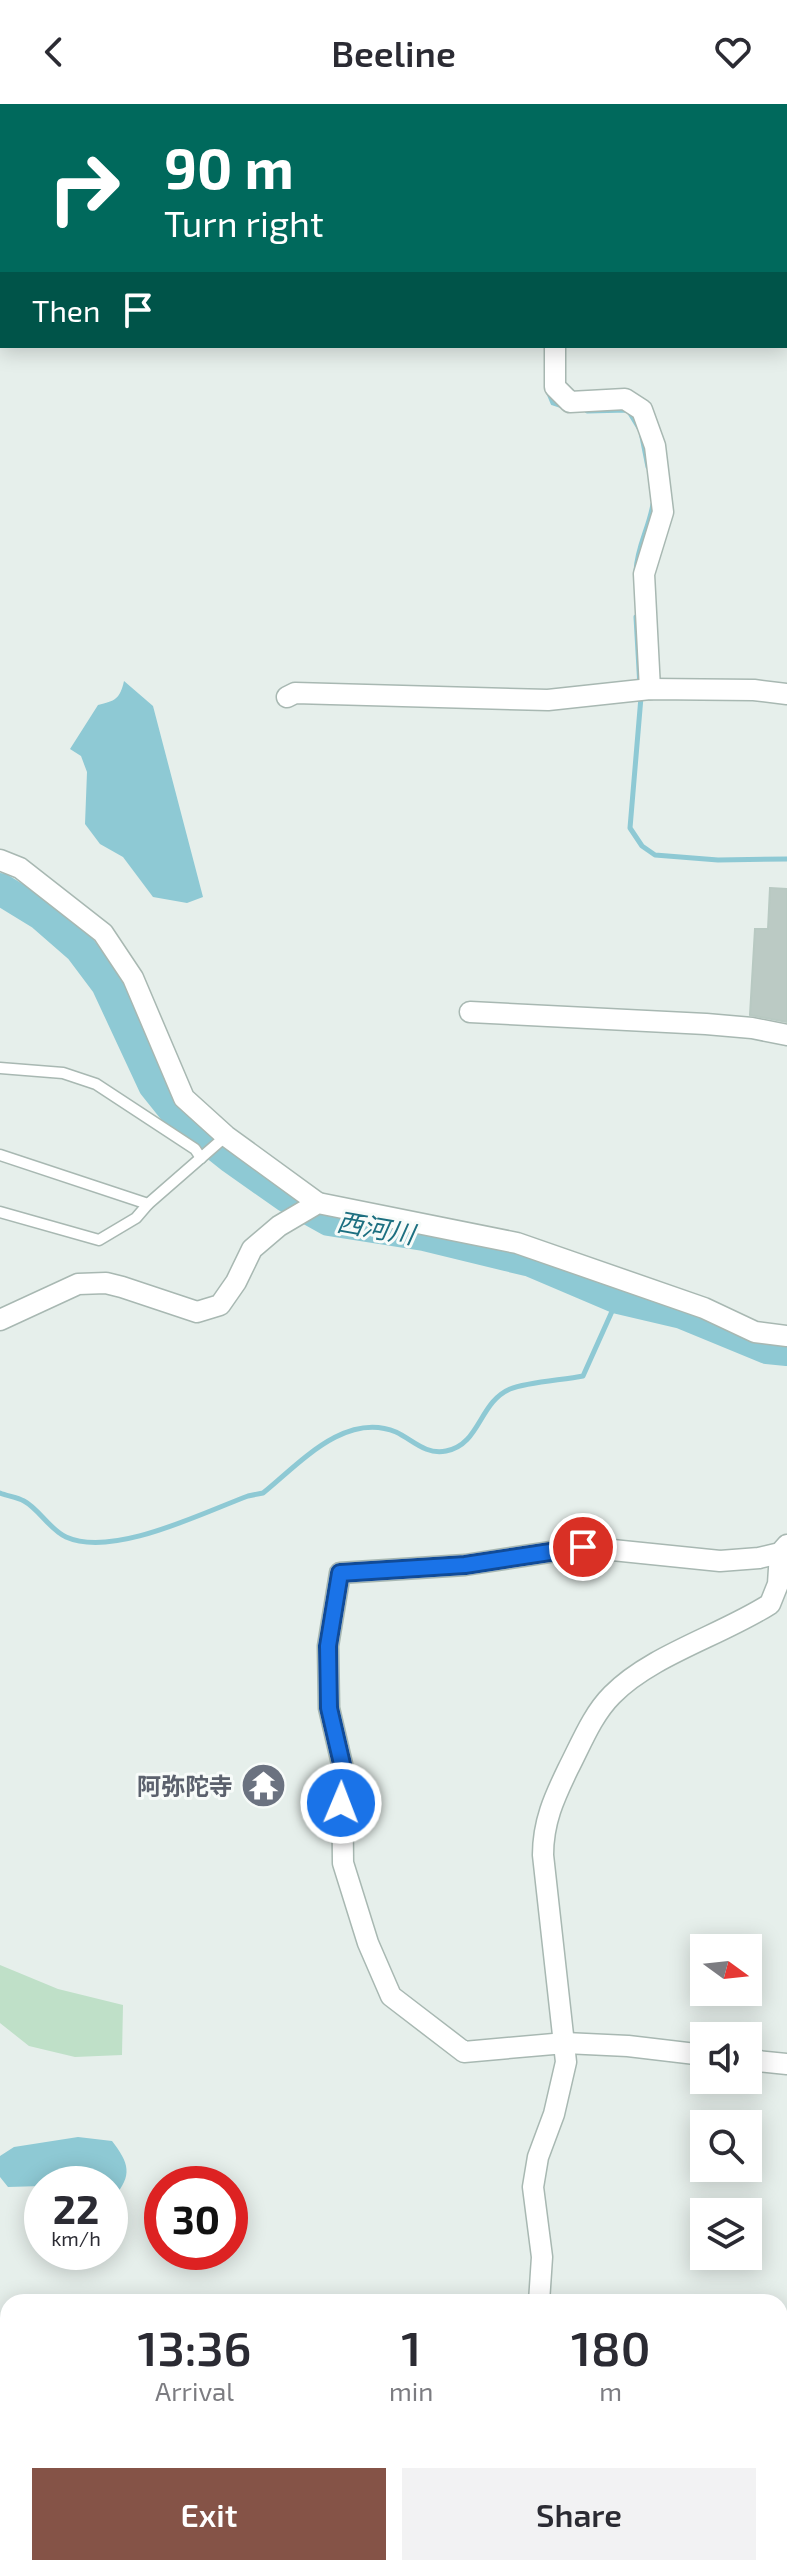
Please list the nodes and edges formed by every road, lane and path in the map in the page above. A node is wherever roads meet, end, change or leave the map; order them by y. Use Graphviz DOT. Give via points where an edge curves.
graph roads {
  1 [pos="555,348"];
  2 [pos="642,690"];
  3 [pos="787,694"];
  4 [pos="287,697"];
  5 [pos="0,860"];
  6 [pos="470,1012"];
  7 [pos="787,1035"];
  8 [pos="0,1068"];
  9 [pos="219,1142"];
  10 [pos="0,1155"];
  11 [pos="201,1158"];
  12 [pos="148,1204"];
  13 [pos="313,1207"];
  14 [pos="0,1212"];
  15 [pos="0,1320"];
  16 [pos="787,1336"];
  17 [pos="784,1549"];
  18 [pos="565,2043"];
  19 [pos="690,2053"];
  20 [pos="762,2061"];
  21 [pos="787,2064"];
  22 [pos="540,2294"];
  1 -- 2 [label="street" via="555,387 570,402 625,399 642,410 655,446 663,512 644,574"];
  2 -- 3 [label="street"];
  2 -- 4 [label="street" via="548,700 295,693"];
  5 -- 9 [label="street" via="20,868 103,933 133,978 184,1098"];
  6 -- 7 [label="street" via="706,1024"];
  8 -- 11 [label="lane" via="63,1073 96,1084"];
  9 -- 11 [label="lane"];
  9 -- 13 [label="street"];
  10 -- 12 [label="lane"];
  11 -- 12 [label="lane"];
  12 -- 14 [label="lane" via="136,1218 99,1240"];
  13 -- 15 [label="street" via="252,1249 220,1305 197,1312 106,1283 78,1284"];
  13 -- 16 [label="street" via="517,1243 704,1308 755,1332"];
  17 -- 18 [label="street" via="770,1604 633,1676 609,1697 549,1808 543,1855"];
  17 -- 18 [label="street" via="759,1558 720,1561 583,1547 465,1565 340,1573 328,1646 329,1708 342,1764 343,1863 391,1996 464,2052"];
  18 -- 19 [label="street"];
  18 -- 22 [label="street" via="566,2062 533,2187 542,2257"];
  20 -- 21 [label="street"];
}
